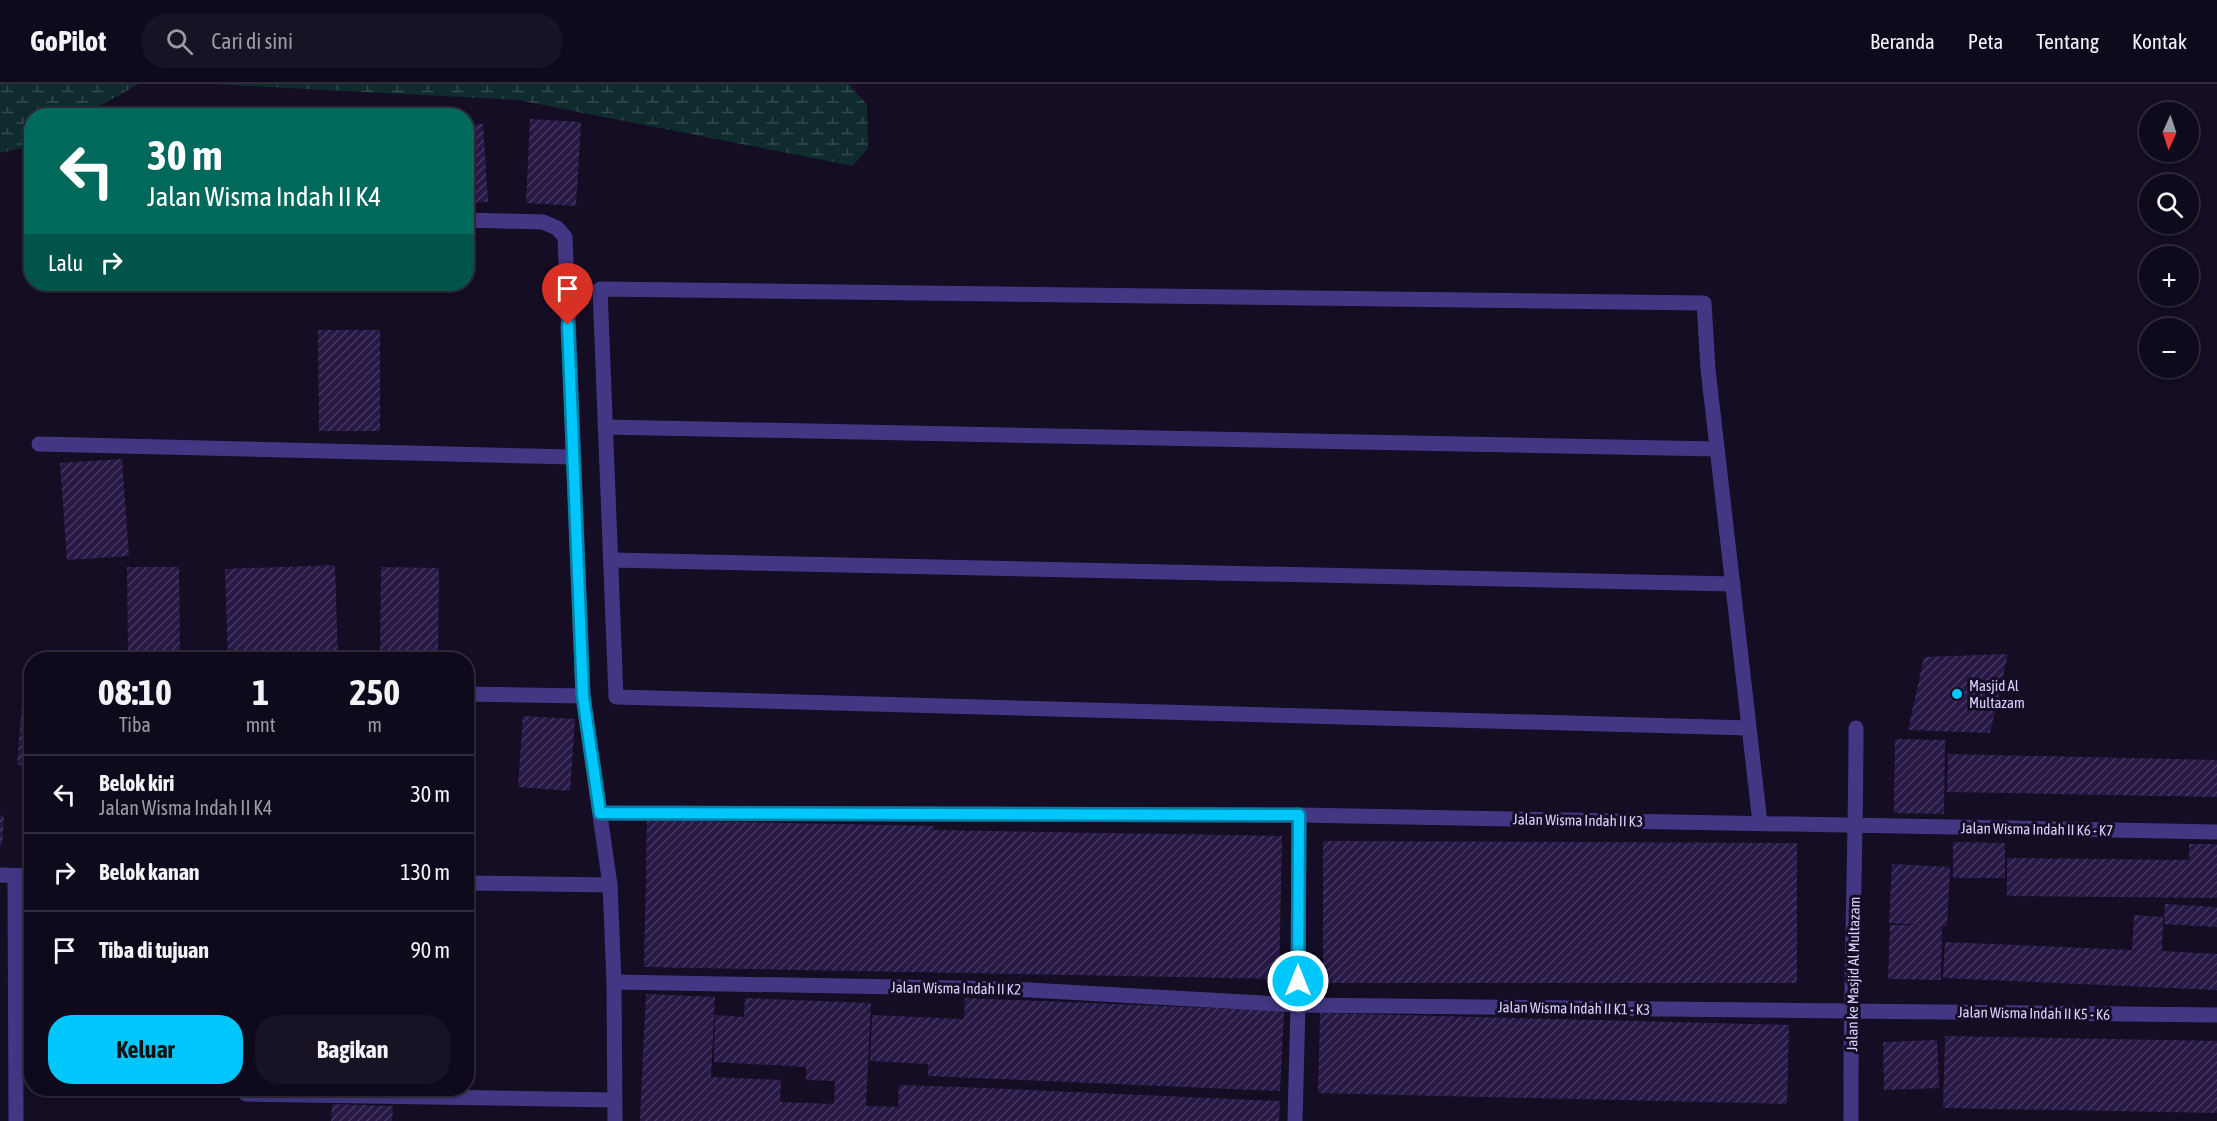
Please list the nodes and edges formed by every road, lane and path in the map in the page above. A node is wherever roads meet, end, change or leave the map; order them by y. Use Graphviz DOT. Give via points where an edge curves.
graph roads {
  1 [pos="474,220"];
  2 [pos="605,427"];
  3 [pos="39,444"];
  4 [pos="1718,449"];
  5 [pos="573,458"];
  6 [pos="611,560"];
  7 [pos="1733,584"];
  8 [pos="474,694"];
  9 [pos="583,696"];
  10 [pos="1749,728"];
  11 [pos="1856,728"];
  12 [pos="600,813"];
  13 [pos="1299,815"];
  14 [pos="1760,823"];
  15 [pos="1856,826"];
  16 [pos="2217,832"];
  17 [pos="7,876"];
  18 [pos="24,876"];
  19 [pos="474,883"];
  20 [pos="610,885"];
  21 [pos="614,981"];
  22 [pos="1298,1005"];
  23 [pos="1851,1011"];
  24 [pos="2217,1015"];
  25 [pos="368,1096"];
  26 [pos="613,1100"];
  27 [pos="16,1121"];
  28 [pos="615,1121"];
  29 [pos="1295,1121"];
  30 [pos="1851,1121"];
  1 -- 5 [label="street" via="543,222 565,237"];
  2 -- 4 [label="street"];
  2 -- 4 [label="street" via="600,289 1704,303"];
  2 -- 6 [label="street"];
  3 -- 5 [label="street"];
  4 -- 7 [label="street"];
  5 -- 9 [label="street"];
  6 -- 7 [label="street"];
  6 -- 10 [label="street" via="616,697"];
  7 -- 10 [label="street"];
  8 -- 9 [label="street"];
  9 -- 12 [label="street"];
  10 -- 14 [label="street"];
  11 -- 15 [label="street, Jalan ke Masjid Al Multazam"];
  12 -- 13 [label="street, Jalan Wisma Indah II K3"];
  12 -- 20 [label="street"];
  13 -- 14 [label="street, Jalan Wisma Indah II K3"];
  13 -- 22 [label="street"];
  14 -- 15 [label="street, Jalan Wisma Indah II K3"];
  15 -- 16 [label="street, Jalan Wisma Indah II K6 - K7"];
  15 -- 23 [label="street, Jalan ke Masjid Al Multazam"];
  17 -- 18 [label="street"];
  17 -- 27 [label="street"];
  19 -- 20 [label="street"];
  20 -- 21 [label="street"];
  21 -- 22 [label="street, Jalan Wisma Indah II K2" via="1010,989"];
  21 -- 26 [label="street"];
  22 -- 23 [label="street, Jalan Wisma Indah II K1 - K3"];
  22 -- 29 [label="street"];
  23 -- 24 [label="street, Jalan Wisma Indah II K5 - K6"];
  23 -- 30 [label="street, Jalan ke Masjid Al Multazam"];
  25 -- 26 [label="street"];
  26 -- 28 [label="street"];
}
